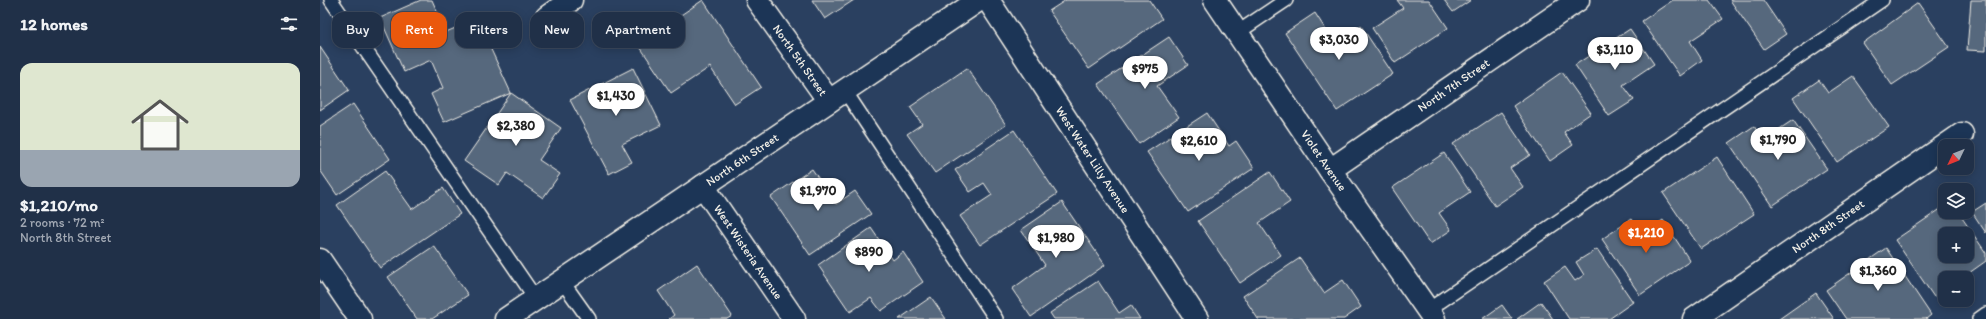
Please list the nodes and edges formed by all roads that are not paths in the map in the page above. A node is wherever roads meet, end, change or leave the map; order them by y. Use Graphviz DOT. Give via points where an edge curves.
graph roads {
  1 [pos="332,0"];
  2 [pos="571,0"];
  3 [pos="757,0"];
  4 [pos="979,0"];
  5 [pos="988,0"];
  6 [pos="1215,0"];
  7 [pos="1286,0"];
  8 [pos="1578,0"];
  9 [pos="1882,0"];
  10 [pos="554,12"];
  11 [pos="1237,33"];
  12 [pos="837,96"];
  13 [pos="1962,134"];
  14 [pos="1330,170"];
  15 [pos="703,186"];
  16 [pos="320,260"];
  17 [pos="562,281"];
  18 [pos="536,299"];
  19 [pos="1431,314"];
  20 [pos="1986,314"];
  21 [pos="360,319"];
  22 [pos="506,319"];
  23 [pos="589,319"];
  24 [pos="794,319"];
  25 [pos="996,319"];
  26 [pos="1197,319"];
  27 [pos="1694,319"];
  28 [pos="1979,319"];
  1 -- 18 [label="lane"];
  2 -- 10 [label="street"];
  3 -- 12 [label="street, North 5th Street"];
  4 -- 12 [label="street, North 6th Street"];
  5 -- 26 [label="street, West Water Lilly Avenue"];
  6 -- 11 [label="street, Violet Avenue"];
  7 -- 11 [label="lane"];
  8 -- 14 [label="street, North 7th Street"];
  9 -- 19 [label="lane"];
  11 -- 14 [label="street, Violet Avenue"];
  12 -- 15 [label="street, North 6th Street"];
  12 -- 25 [label="lane"];
  13 -- 27 [label="street, North 8th Street"];
  14 -- 19 [label="street, Violet Avenue"];
  15 -- 17 [label="street, North 6th Street"];
  15 -- 24 [label="street, West Wisteria Avenue"];
  16 -- 21 [label="street"];
  17 -- 18 [label="street, North 6th Street"];
  17 -- 23 [label="lane"];
  18 -- 22 [label="street, North 6th Street"];
  20 -- 28 [label="lane"];
}
